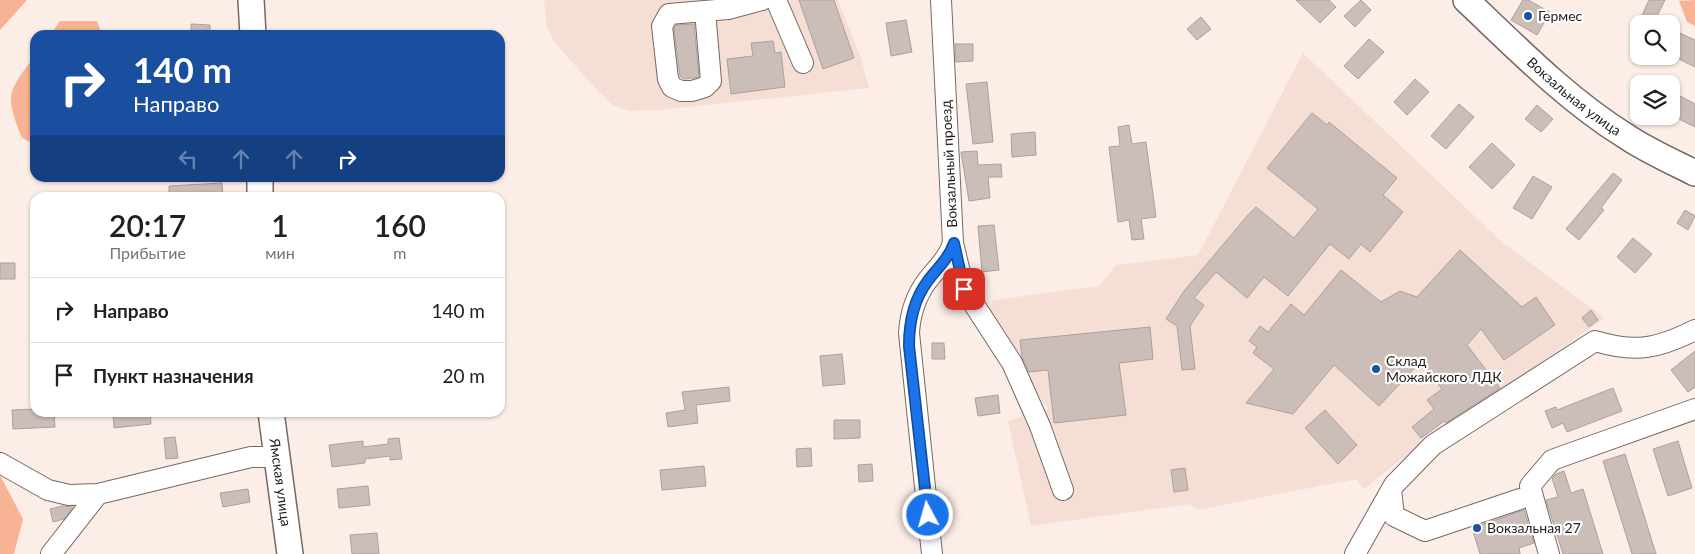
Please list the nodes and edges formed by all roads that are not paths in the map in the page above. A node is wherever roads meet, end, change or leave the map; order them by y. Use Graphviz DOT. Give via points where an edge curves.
graph roads {
  1 [pos="251,0"];
  2 [pos="762,0"];
  3 [pos="776,0"];
  4 [pos="942,0"];
  5 [pos="1466,0"];
  6 [pos="705,11"];
  7 [pos="253,30"];
  8 [pos="802,62"];
  9 [pos="1695,173"];
  10 [pos="954,243"];
  11 [pos="1695,330"];
  12 [pos="1695,409"];
  13 [pos="271,417"];
  14 [pos="275,457"];
  15 [pos="0,463"];
  16 [pos="1063,490"];
  17 [pos="1391,490"];
  18 [pos="98,494"];
  19 [pos="1520,499"];
  20 [pos="51,554"];
  21 [pos="290,554"];
  22 [pos="932,554"];
  23 [pos="1355,554"];
  24 [pos="1549,554"];
  1 -- 7 [label="main road"];
  2 -- 6 [label="street"];
  3 -- 8 [label="street"];
  4 -- 10 [label="street, Вокзальный проезд"];
  5 -- 9 [label="main road, Вокзальная улица" via="1549,78 1599,118 1644,147"];
  10 -- 16 [label="street" via="964,289 1012,363 1040,426"];
  10 -- 22 [label="street, Вокзальный проезд" via="947,259 925,284 916,302 909,333"];
  11 -- 17 [label="street" via="1640,349 1594,341 1433,445"];
  12 -- 24 [label="street" via="1552,460 1530,486"];
  13 -- 14 [label="main road, Ямская улица"];
  14 -- 18 [label="street" via="251,458"];
  14 -- 21 [label="main road, Ямская улица"];
  15 -- 18 [label="street" via="48,490 69,496"];
  17 -- 19 [label="street" via="1394,516 1426,530"];
  17 -- 23 [label="street"];
  18 -- 20 [label="street"];
}
